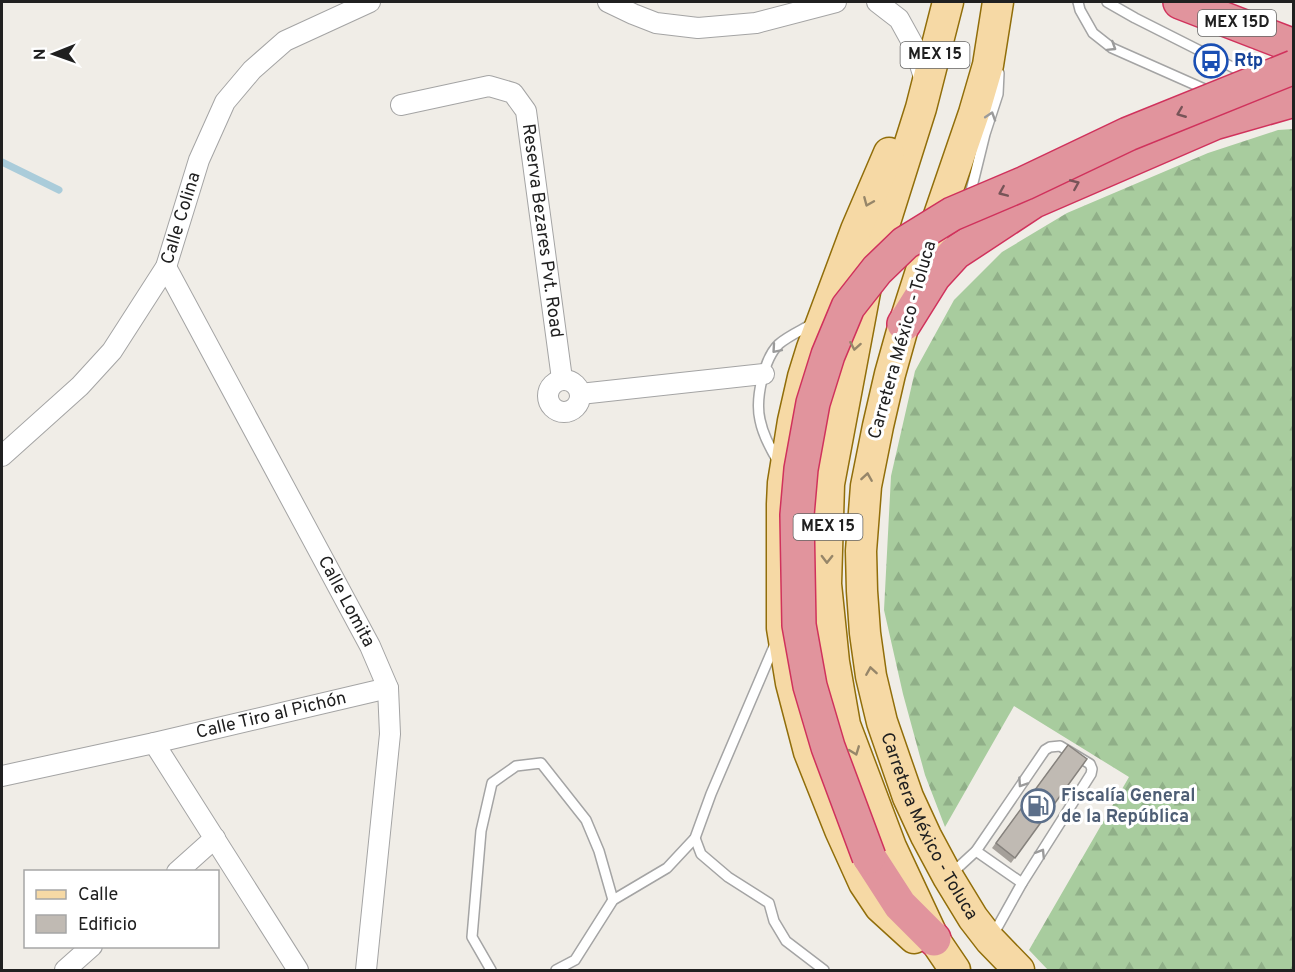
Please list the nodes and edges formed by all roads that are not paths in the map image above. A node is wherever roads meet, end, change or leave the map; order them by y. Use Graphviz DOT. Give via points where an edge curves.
graph roads {
  1 [pos="370,2"];
  2 [pos="608,2"];
  3 [pos="836,2"];
  4 [pos="877,2"];
  5 [pos="948,2"];
  6 [pos="1000,2"];
  7 [pos="1078,2"];
  8 [pos="1107,2"];
  9 [pos="1180,2"];
  10 [pos="1293,46"];
  11 [pos="1281,92"];
  12 [pos="924,97"];
  13 [pos="1241,99"];
  14 [pos="401,105"];
  15 [pos="964,215"];
  16 [pos="166,267"];
  17 [pos="824,317"];
  18 [pos="904,324"];
  19 [pos="764,374"];
  20 [pos="562,379"];
  21 [pos="580,394"];
  22 [pos="2,456"];
  23 [pos="785,471"];
  24 [pos="782,628"];
  25 [pos="388,688"];
  26 [pos="154,743"];
  27 [pos="2,776"];
  28 [pos="215,838"];
  29 [pos="695,838"];
  30 [pos="976,851"];
  31 [pos="179,870"];
  32 [pos="948,877"];
  33 [pos="1022,883"];
  34 [pos="613,900"];
  35 [pos="981,929"];
  36 [pos="934,939"];
  37 [pos="90,948"];
  38 [pos="65,970"];
  39 [pos="297,970"];
  40 [pos="366,970"];
  41 [pos="491,970"];
  42 [pos="556,970"];
  43 [pos="824,970"];
  44 [pos="949,970"];
  45 [pos="955,970"];
  46 [pos="992,970"];
  47 [pos="1019,970"];
  1 -- 16 [label="street, Calle Colina" via="285,41 252,70 225,102 199,160"];
  2 -- 3 [label="street" via="656,23 698,28 756,22"];
  4 -- 12 [label="street" via="899,19 915,48"];
  5 -- 12 [label="main road, Carretera México - Toluca / MEX 15"];
  15 -- 6 [label="lane, one-way" via="998,94"];
  6 -- 18 [label="main road, Carretera México - Toluca / MEX 15" via="977,104"];
  7 -- 13 [label="lane, one-way" via="1093,33 1112,48 1219,95"];
  8 -- 11 [label="lane"];
  9 -- 10 [label="highway, MEX 15D"];
  18 -- 11 [label="highway, one-way" via="957,245 1034,201"];
  11 -- 36 [label="highway, one-way, bridge" via="1128,134 952,214 905,243 877,270 848,307 828,355 813,403 797,516 799,625 810,686 869,857 900,905"];
  12 -- 17 [label="main road, one-way" via="892,148"];
  12 -- 36 [label="main road, Carretera México - Toluca / MEX 15, one-way" via="868,276 829,484 826,584 845,725 891,847"];
  14 -- 20 [label="street, Reserva Bezares Pvt. Road" via="489,86 513,93 526,111"];
  16 -- 22 [label="street, Calle Colina" via="112,351 80,386"];
  16 -- 25 [label="street, Calle Lomita" via="364,635"];
  17 -- 19 [label="lane, one-way" via="780,344 769,358"];
  17 -- 23 [label="main road" via="803,377"];
  32 -- 18 [label="main road, Carretera México - Toluca / MEX 15, one-way" via="908,797 882,722 865,633 861,551 866,486"];
  19 -- 21 [label="street"];
  19 -- 23 [label="lane" via="759,419 769,447"];
  20 -- 21 [label="street" via="576,384"];
  20 -- 21 [label="street" via="552,383 547,393 553,408 569,411 578,404"];
  23 -- 24 [label="main road"];
  24 -- 29 [label="lane"];
  24 -- 44 [label="main road" via="809,752 864,883 880,907"];
  25 -- 26 [label="street, Calle Tiro al Pichón"];
  25 -- 40 [label="street, Calle Lomita" via="390,734"];
  26 -- 27 [label="street, Calle Tiro al Pichón"];
  26 -- 28 [label="street"];
  28 -- 31 [label="street"];
  28 -- 39 [label="street"];
  29 -- 34 [label="lane" via="667,868"];
  29 -- 43 [label="lane" via="701,854 769,903 786,941"];
  30 -- 32 [label="lane"];
  30 -- 33 [label="lane"];
  33 -- 30 [label="lane, one-way" via="1091,774 1090,764 1060,746 1044,750"];
  32 -- 35 [label="main road, Carretera México - Toluca / MEX 15"];
  33 -- 35 [label="lane"];
  34 -- 41 [label="lane" via="586,820 541,763 516,766 492,783 481,831 472,937"];
  34 -- 42 [label="lane" via="575,960"];
  35 -- 46 [label="main road" via="979,942"];
  35 -- 47 [label="main road, Carretera México - Toluca / MEX 15"];
  36 -- 45 [label="main road, Carretera México - Toluca / MEX 15"];
  37 -- 38 [label="street"];
}
